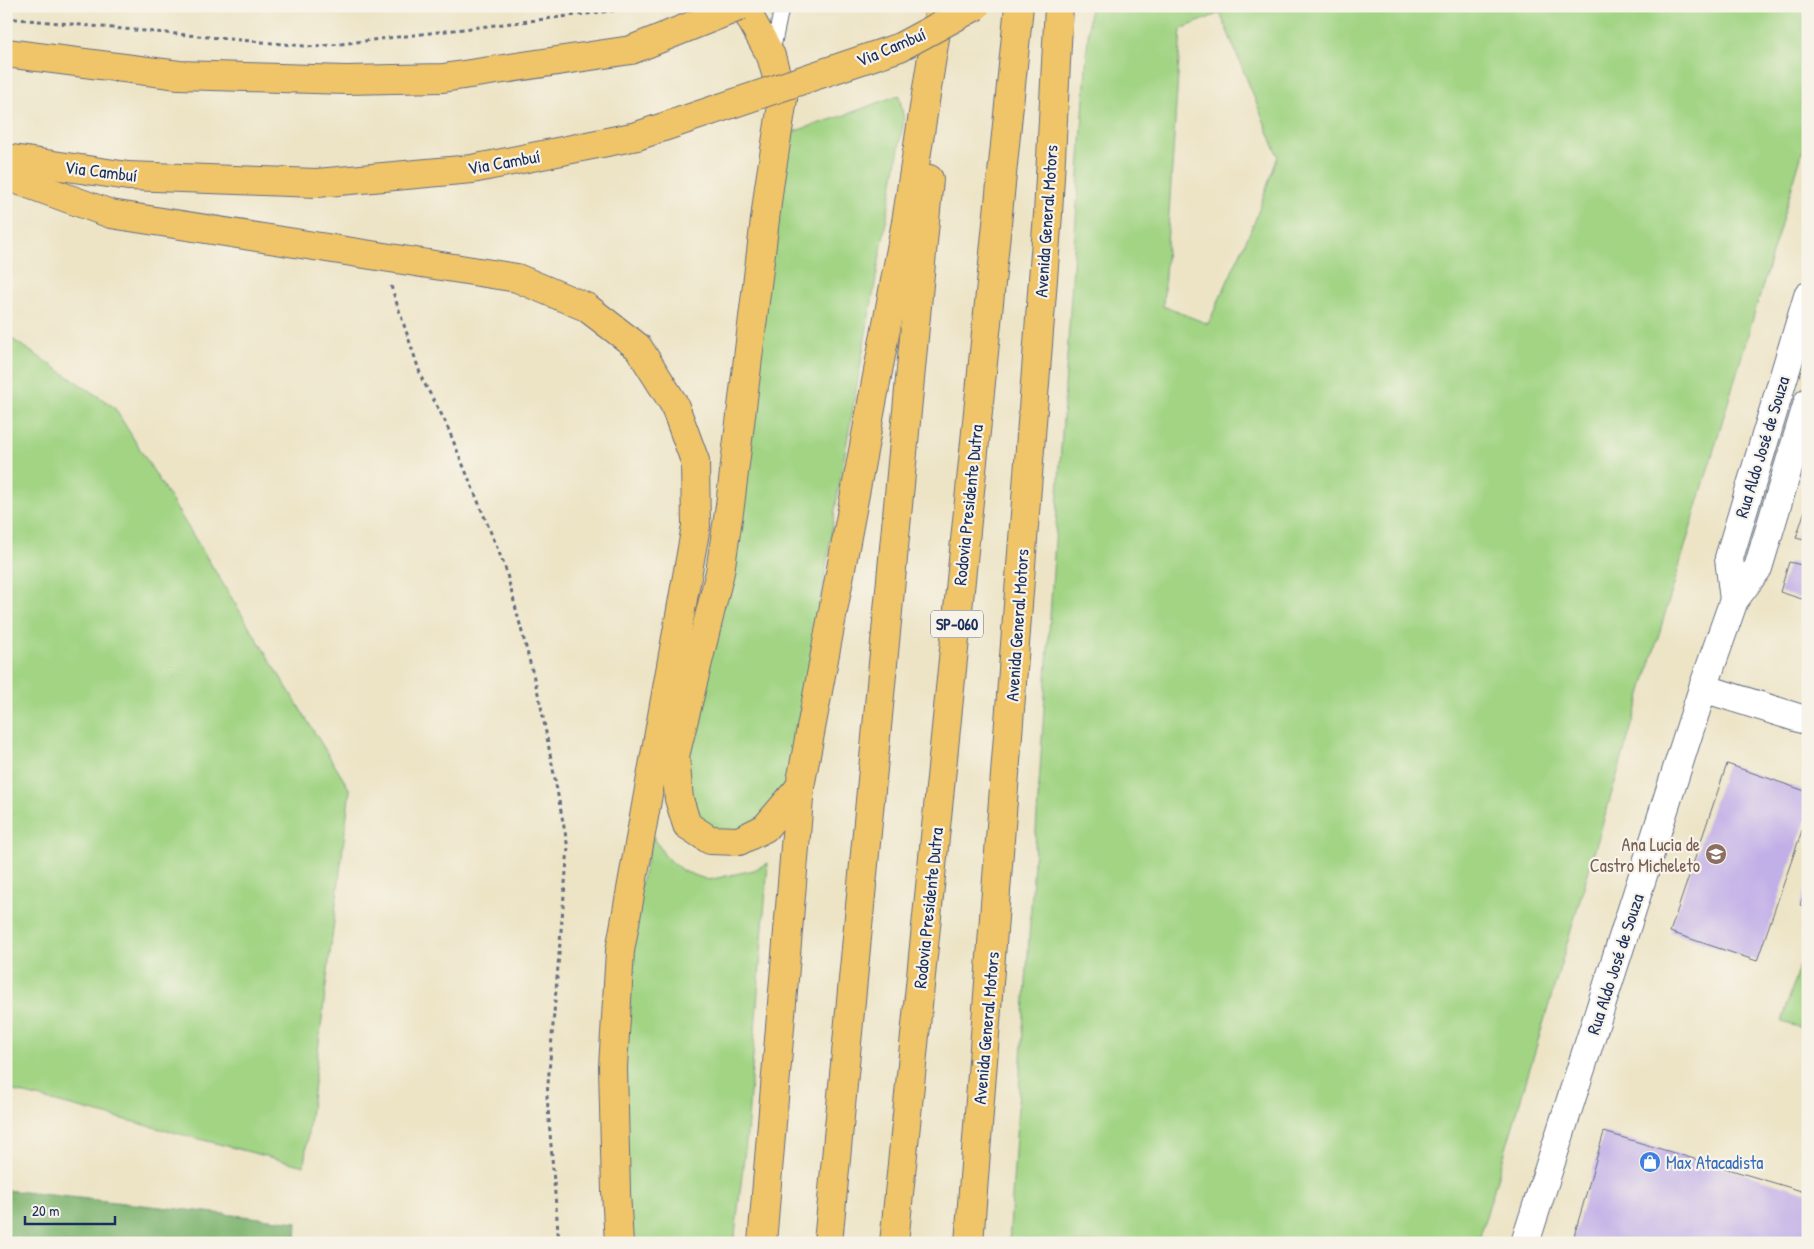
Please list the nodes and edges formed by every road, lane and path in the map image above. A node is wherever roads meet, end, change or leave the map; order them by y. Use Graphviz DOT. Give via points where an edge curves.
graph roads {
  1 [pos="635,6"];
  2 [pos="739,6"];
  3 [pos="782,6"];
  4 [pos="940,6"];
  5 [pos="946,6"];
  6 [pos="976,6"];
  7 [pos="1019,6"];
  8 [pos="1059,6"];
  9 [pos="6,18"];
  10 [pos="6,52"];
  11 [pos="772,56"];
  12 [pos="6,158"];
  13 [pos="6,176"];
  14 [pos="381,257"];
  15 [pos="1808,296"];
  16 [pos="1808,402"];
  17 [pos="1734,600"];
  18 [pos="1703,688"];
  19 [pos="1808,722"];
  20 [pos="800,787"];
  21 [pos="559,1243"];
  22 [pos="619,1243"];
  23 [pos="760,1243"];
  24 [pos="828,1243"];
  25 [pos="894,1243"];
  26 [pos="969,1243"];
  27 [pos="1525,1243"];
  1 -- 9 [label="path" via="315,47"];
  2 -- 10 [label="main road, bridge" via="631,50 443,78 346,80 179,75"];
  2 -- 11 [label="main road" via="748,14"];
  3 -- 11 [label="lane"];
  4 -- 20 [label="main road" via="904,231"];
  5 -- 24 [label="main road"];
  6 -- 12 [label="main road, Via Cambuí, bridge" via="900,47 637,136 472,169 317,183 128,176"];
  7 -- 25 [label="main road, Rodovia Presidente Dutra / SP-060"];
  8 -- 26 [label="main road, Avenida General Motors" via="1045,254"];
  11 -- 20 [label="main road" via="783,99 730,505 720,572 675,756 679,799 687,825 710,840 739,840 765,828"];
  13 -- 14 [label="main road" via="111,214"];
  14 -- 21 [label="path" via="422,379 445,421 504,567 540,701 568,848 547,1096"];
  14 -- 22 [label="main road" via="517,278 586,307 638,347 674,404 696,461 696,526 620,951 613,1067"];
  15 -- 17 [label="street, Rua Aldo José de Souza" via="1729,558"];
  16 -- 17 [label="street, Rua Aldo José de Souza" via="1758,568"];
  17 -- 18 [label="street, Rua Aldo José de Souza"];
  18 -- 19 [label="street"];
  18 -- 27 [label="street, Rua Aldo José de Souza"];
  20 -- 23 [label="main road"];
}
